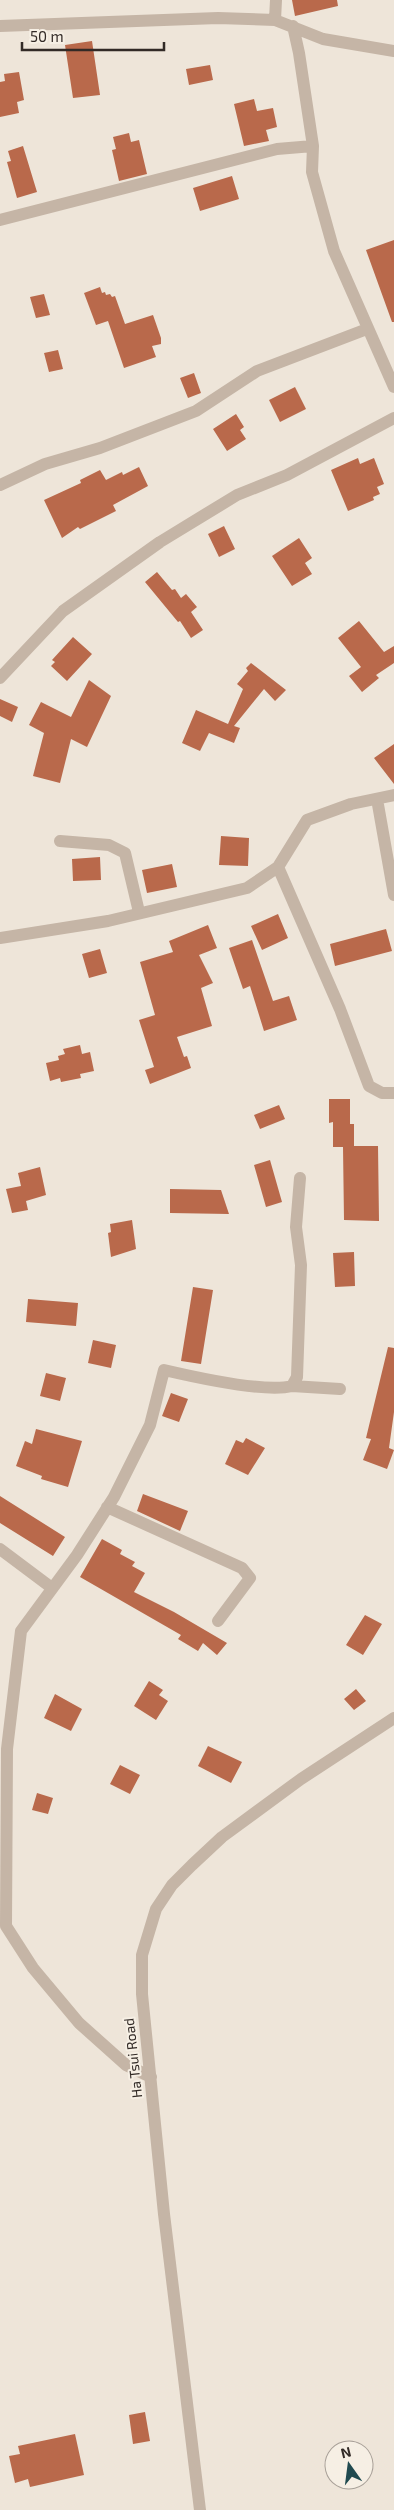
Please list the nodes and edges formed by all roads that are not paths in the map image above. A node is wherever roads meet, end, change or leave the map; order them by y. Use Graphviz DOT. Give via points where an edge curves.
graph roads {
  1 [pos="276,0"];
  2 [pos="275,20"];
  3 [pos="0,26"];
  4 [pos="293,26"];
  5 [pos="394,51"];
  6 [pos="313,146"];
  7 [pos="0,220"];
  8 [pos="368,329"];
  9 [pos="394,387"];
  10 [pos="394,418"];
  11 [pos="0,485"];
  12 [pos="0,678"];
  13 [pos="394,795"];
  14 [pos="376,799"];
  15 [pos="60,841"];
  16 [pos="278,867"];
  17 [pos="394,895"];
  18 [pos="139,912"];
  19 [pos="0,938"];
  20 [pos="394,1093"];
  21 [pos="300,1178"];
  22 [pos="292,1386"];
  23 [pos="340,1389"];
  24 [pos="107,1507"];
  25 [pos="0,1549"];
  26 [pos="52,1588"];
  27 [pos="218,1621"];
  28 [pos="394,1718"];
  29 [pos="150,2076"];
  30 [pos="200,2510"];
  1 -- 2 [label="street"];
  2 -- 3 [label="street" via="218,18"];
  2 -- 4 [label="street"];
  4 -- 5 [label="street" via="323,40"];
  4 -- 6 [label="street"];
  6 -- 7 [label="street" via="277,150"];
  6 -- 8 [label="street" via="312,172 334,251"];
  8 -- 9 [label="street"];
  8 -- 11 [label="street" via="256,371 196,412 100,448 45,464"];
  10 -- 12 [label="street" via="287,475 237,495 160,542 63,611"];
  13 -- 14 [label="street"];
  14 -- 16 [label="street" via="307,820"];
  14 -- 17 [label="street"];
  15 -- 18 [label="street" via="109,844 125,853"];
  16 -- 18 [label="street" via="247,888"];
  16 -- 20 [label="street" via="340,1009 369,1086 382,1093"];
  18 -- 19 [label="street" via="108,921"];
  21 -- 22 [label="street" via="296,1227 301,1264 298,1377"];
  22 -- 23 [label="street"];
  22 -- 24 [label="street" via="242,1384 164,1370 150,1425"];
  24 -- 26 [label="street" via="77,1556"];
  24 -- 27 [label="street" via="242,1568 250,1578"];
  25 -- 26 [label="street"];
  26 -- 29 [label="street" via="21,1631 15,1670 8,1749 6,1926 33,1968 80,2023 126,2065"];
  28 -- 29 [label="street, Ha Tsui Road" via="301,1779 222,1837 172,1885 156,1909 142,1954 142,1994"];
  29 -- 30 [label="street, Ha Tsui Road"];
}
